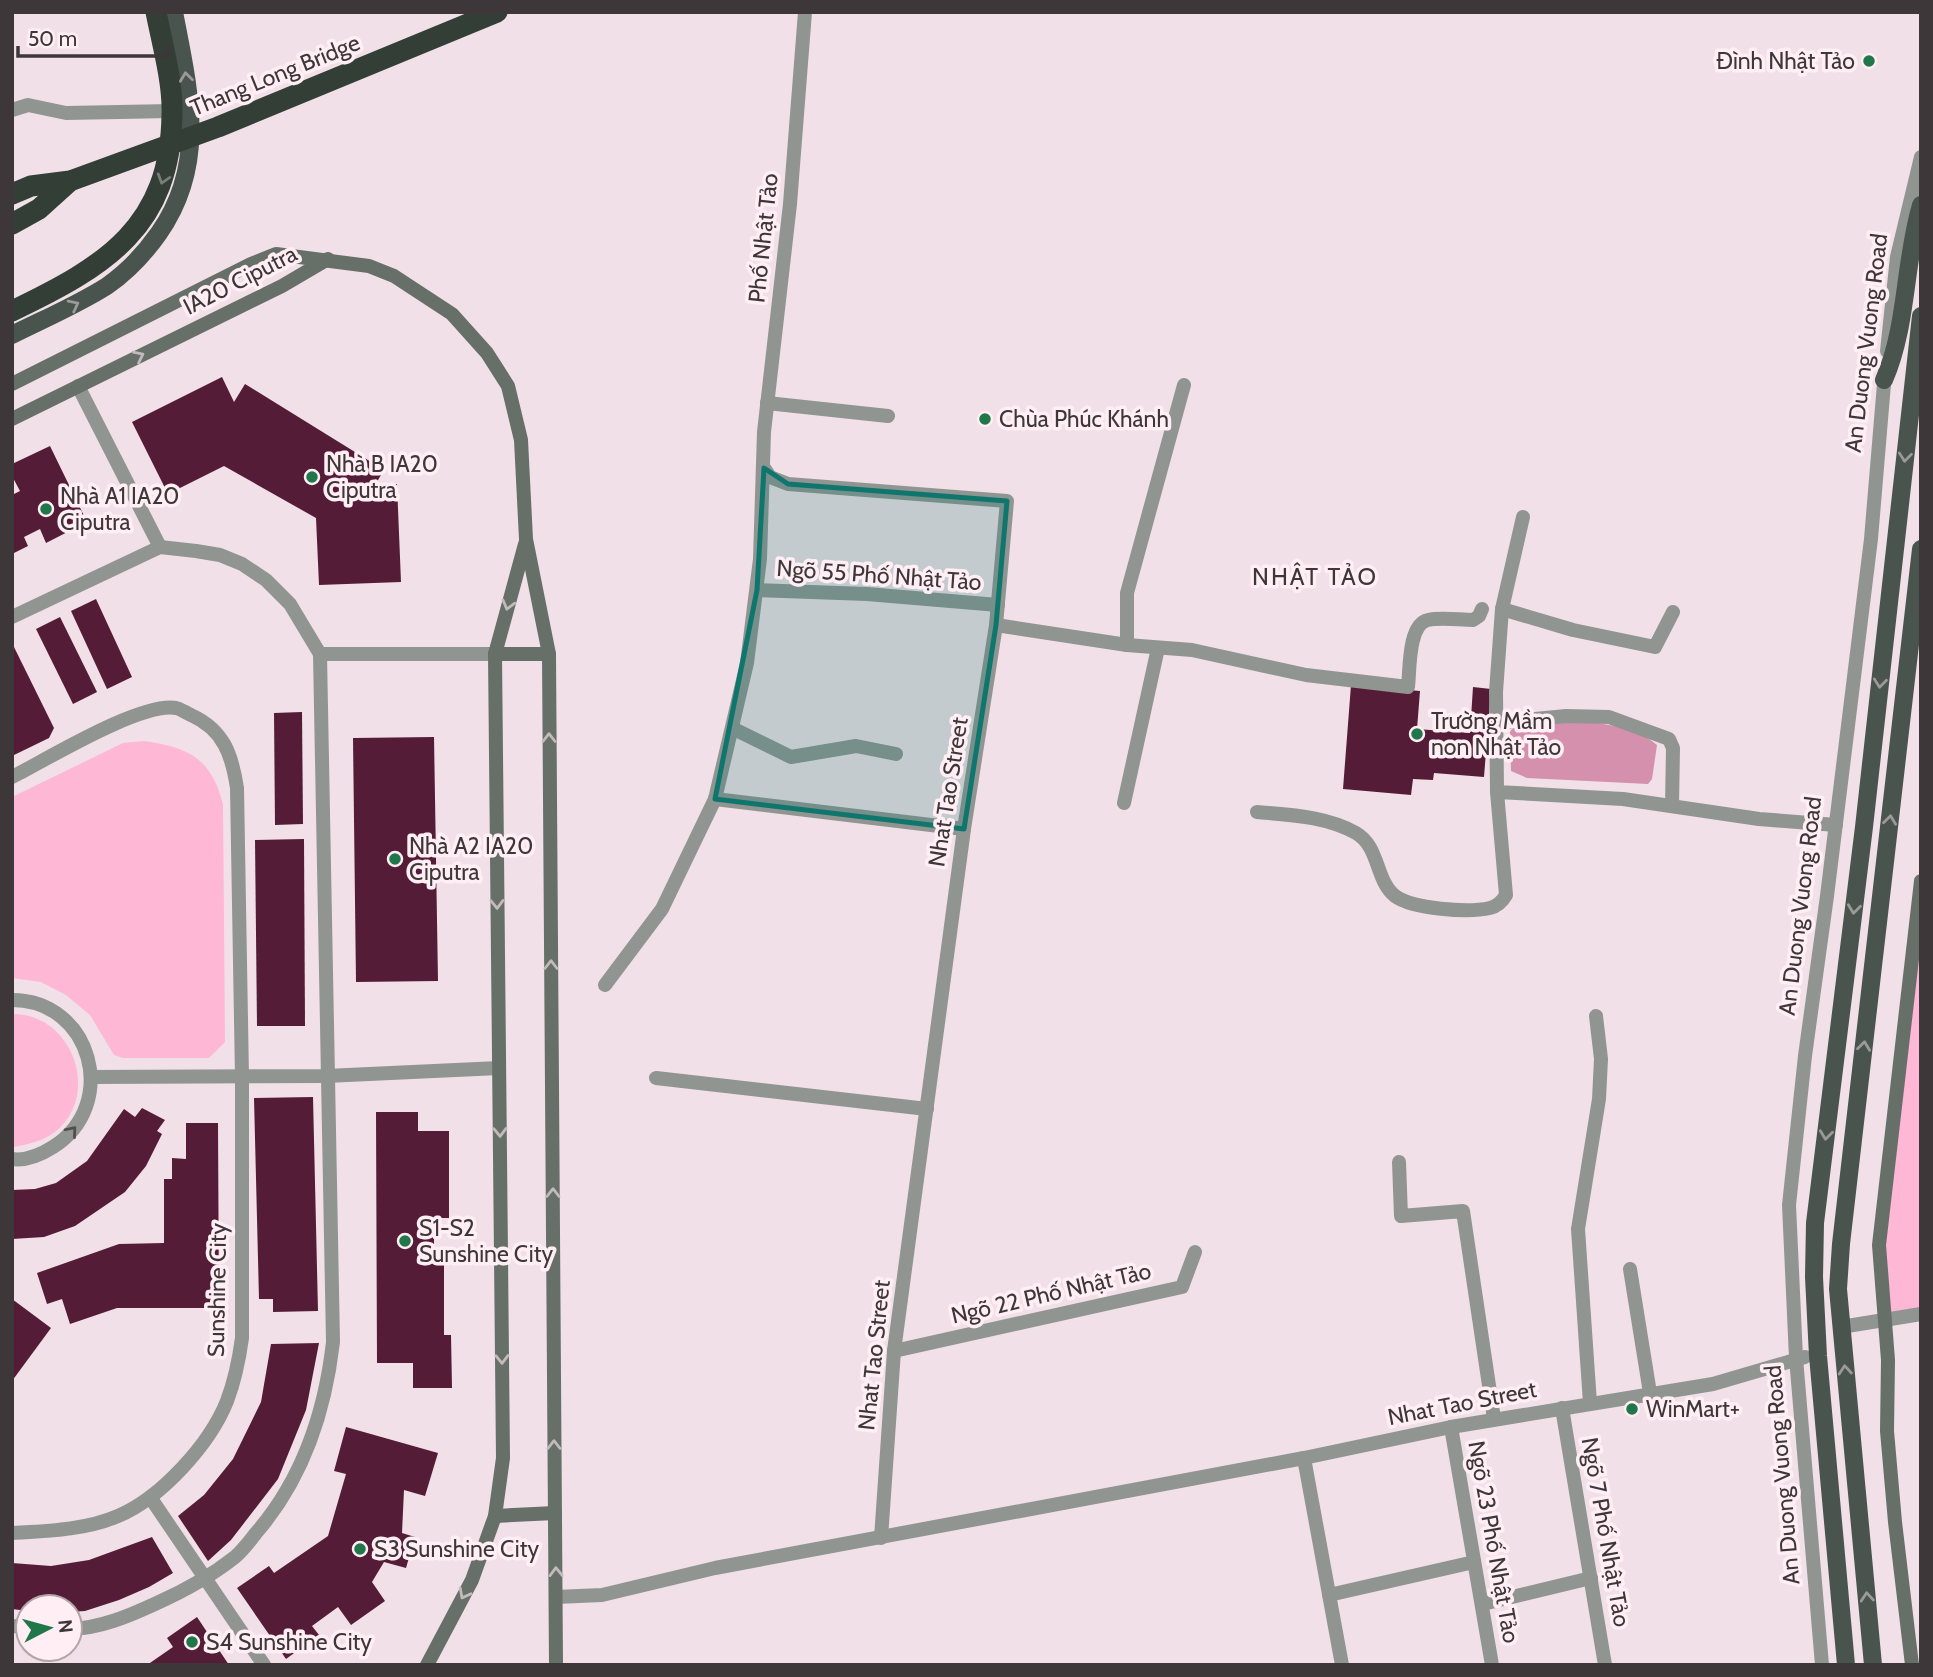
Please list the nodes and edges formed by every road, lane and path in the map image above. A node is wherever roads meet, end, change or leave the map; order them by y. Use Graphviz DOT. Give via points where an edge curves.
graph roads {
  1 [pos="156,12"];
  2 [pos="174,12"];
  3 [pos="497,12"];
  4 [pos="805,12"];
  5 [pos="12,110"];
  6 [pos="172,111"];
  7 [pos="1921,157"];
  8 [pos="70,180"];
  9 [pos="12,194"];
  10 [pos="1921,205"];
  11 [pos="12,224"];
  12 [pos="328,260"];
  13 [pos="12,311"];
  14 [pos="1921,316"];
  15 [pos="12,335"];
  16 [pos="1884,380"];
  17 [pos="12,384"];
  18 [pos="1184,385"];
  19 [pos="78,386"];
  20 [pos="767,403"];
  21 [pos="888,416"];
  22 [pos="12,419"];
  23 [pos="764,468"];
  24 [pos="1523,517"];
  25 [pos="526,539"];
  26 [pos="160,547"];
  27 [pos="1921,549"];
  28 [pos="757,590"];
  29 [pos="998,605"];
  30 [pos="1482,609"];
  31 [pos="1502,609"];
  32 [pos="1673,612"];
  33 [pos="12,617"];
  34 [pos="996,625"];
  35 [pos="1127,645"];
  36 [pos="1158,648"];
  37 [pos="320,654"];
  38 [pos="495,654"];
  39 [pos="549,654"];
  40 [pos="1495,723"];
  41 [pos="734,729"];
  42 [pos="896,754"];
  43 [pos="12,777"];
  44 [pos="1497,792"];
  45 [pos="715,799"];
  46 [pos="1124,803"];
  47 [pos="1672,806"];
  48 [pos="1257,812"];
  49 [pos="1836,825"];
  50 [pos="964,830"];
  51 [pos="1921,881"];
  52 [pos="605,985"];
  53 [pos="12,1000"];
  54 [pos="1596,1016"];
  55 [pos="499,1068"];
  56 [pos="326,1076"];
  57 [pos="91,1077"];
  58 [pos="242,1077"];
  59 [pos="656,1078"];
  60 [pos="927,1109"];
  61 [pos="12,1159"];
  62 [pos="1399,1162"];
  63 [pos="1195,1252"];
  64 [pos="1630,1269"];
  65 [pos="1921,1314"];
  66 [pos="1886,1319"];
  67 [pos="1841,1327"];
  68 [pos="894,1352"];
  69 [pos="1818,1356"];
  70 [pos="1796,1358"];
  71 [pos="1650,1393"];
  72 [pos="1590,1403"];
  73 [pos="1562,1408"];
  74 [pos="1494,1419"];
  75 [pos="1451,1427"];
  76 [pos="1304,1458"];
  77 [pos="150,1497"];
  78 [pos="555,1513"];
  79 [pos="495,1516"];
  80 [pos="12,1533"];
  81 [pos="881,1538"];
  82 [pos="1474,1562"];
  83 [pos="205,1578"];
  84 [pos="1591,1578"];
  85 [pos="1329,1595"];
  86 [pos="556,1597"];
  87 [pos="1483,1604"];
  88 [pos="84,1628"];
  89 [pos="264,1665"];
  90 [pos="427,1665"];
  91 [pos="556,1665"];
  92 [pos="1342,1665"];
  93 [pos="1492,1665"];
  94 [pos="1605,1665"];
  95 [pos="1822,1665"];
  96 [pos="1846,1665"];
  97 [pos="1873,1665"];
  98 [pos="1912,1665"];
  1 -- 6 [label="highway"];
  15 -- 2 [label="main road, one-way" via="109,284 151,245 170,217 190,159 191,118"];
  3 -- 8 [label="highway, Thang Long Bridge" via="218,127"];
  4 -- 20 [label="street, Phố Nhật Tảo" via="790,204"];
  5 -- 6 [label="street" via="28,105 66,113"];
  6 -- 13 [label="highway, one-way" via="167,164 145,219 122,245 85,272"];
  7 -- 16 [label="street, An Duong Vuong Road" via="1897,257"];
  8 -- 9 [label="highway, Thang Long Bridge"];
  8 -- 11 [label="highway, Thang Long Bridge" via="39,209"];
  10 -- 16 [label="main road" via="1897,345"];
  12 -- 17 [label="street, IA20 Ciputra" via="276,254"];
  19 -- 12 [label="street, IA20 Ciputra, one-way"];
  12 -- 25 [label="street" via="394,275 452,314 487,353 509,386 521,440"];
  14 -- 69 [label="main road, An Duong Vuong Road, one-way" via="1815,1223"];
  16 -- 49 [label="street, An Duong Vuong Road" via="1871,539"];
  18 -- 35 [label="street" via="1127,593"];
  19 -- 22 [label="street, IA20 Ciputra"];
  19 -- 26 [label="street"];
  20 -- 21 [label="street"];
  20 -- 23 [label="street, Phố Nhật Tảo"];
  23 -- 28 [label="street, Phố Nhật Tảo"];
  23 -- 29 [label="street, Nhat Tao Street" via="770,477 788,484 1007,501"];
  24 -- 31 [label="street"];
  25 -- 38 [label="street, one-way"];
  25 -- 39 [label="street"];
  26 -- 33 [label="street"];
  26 -- 37 [label="street" via="220,555 266,580 290,604"];
  67 -- 27 [label="main road, one-way" via="1841,1244"];
  28 -- 29 [label="street, Ngõ 55 Phố Nhật Tảo"];
  28 -- 41 [label="street, Phố Nhật Tảo"];
  29 -- 34 [label="street, Nhat Tao Street"];
  30 -- 36 [label="street" via="1474,620 1419,624 1414,632 1408,687 1306,675 1192,650"];
  31 -- 32 [label="street" via="1655,647"];
  31 -- 40 [label="street"];
  34 -- 35 [label="street"];
  34 -- 50 [label="street, Nhat Tao Street"];
  35 -- 36 [label="street"];
  36 -- 46 [label="street"];
  37 -- 38 [label="street"];
  37 -- 56 [label="street"];
  38 -- 39 [label="street"];
  38 -- 55 [label="street, one-way"];
  78 -- 39 [label="street, one-way"];
  40 -- 44 [label="street"];
  40 -- 47 [label="street" via="1609,717 1669,739 1673,748"];
  41 -- 42 [label="street" via="791,757 856,746"];
  41 -- 45 [label="street, Phố Nhật Tảo"];
  43 -- 58 [label="street, Sunshine City" via="143,713 175,708 204,721 219,735 233,760 237,788"];
  44 -- 47 [label="street"];
  44 -- 48 [label="street" via="1506,895 1492,908 1411,904 1394,895 1385,883 1370,846 1359,834 1329,822"];
  45 -- 50 [label="street"];
  45 -- 52 [label="street, Phố Nhật Tảo" via="662,909"];
  47 -- 49 [label="street"];
  49 -- 70 [label="street, An Duong Vuong Road" via="1788,1205"];
  50 -- 60 [label="street, Nhat Tao Street"];
  51 -- 66 [label="street" via="1880,1245"];
  53 -- 57 [label="street" via="49,1008 70,1023 84,1045"];
  54 -- 72 [label="street" via="1599,1099 1578,1229"];
  55 -- 56 [label="street"];
  55 -- 79 [label="street, one-way" via="503,1458"];
  56 -- 58 [label="street"];
  56 -- 83 [label="street" via="333,1342 329,1379 296,1476 272,1515 237,1555"];
  57 -- 58 [label="street"];
  61 -- 57 [label="street, one-way" via="44,1153 66,1139 82,1119"];
  58 -- 77 [label="street, Sunshine City" via="242,1338 237,1370 226,1403 207,1436"];
  59 -- 60 [label="street"];
  60 -- 68 [label="street, Nhat Tao Street"];
  62 -- 74 [label="street" via="1401,1216 1463,1211"];
  63 -- 68 [label="street, Ngõ 22 Phố Nhật Tảo" via="1182,1287"];
  64 -- 71 [label="street"];
  65 -- 66 [label="street"];
  66 -- 67 [label="street"];
  66 -- 98 [label="street" via="1887,1431"];
  97 -- 67 [label="main road, one-way"];
  68 -- 81 [label="street, Nhat Tao Street"];
  69 -- 70 [label="street"];
  69 -- 96 [label="main road, An Duong Vuong Road"];
  70 -- 71 [label="street, Nhat Tao Street" via="1713,1384"];
  70 -- 95 [label="street, An Duong Vuong Road"];
  71 -- 72 [label="street, Nhat Tao Street"];
  72 -- 73 [label="street, Nhat Tao Street"];
  73 -- 74 [label="street, Nhat Tao Street"];
  73 -- 84 [label="street, Ngõ 7 Phố Nhật Tảo"];
  74 -- 75 [label="street, Nhat Tao Street"];
  75 -- 76 [label="street, Nhat Tao Street"];
  75 -- 82 [label="street, Ngõ 23 Phố Nhật Tảo"];
  76 -- 81 [label="street, Nhat Tao Street"];
  76 -- 85 [label="street"];
  77 -- 80 [label="street, Sunshine City" via="118,1516 96,1522"];
  77 -- 83 [label="street"];
  78 -- 79 [label="street"];
  86 -- 78 [label="street, one-way"];
  79 -- 90 [label="street, one-way" via="472,1580"];
  81 -- 86 [label="street" via="715,1568 602,1595"];
  82 -- 85 [label="street"];
  82 -- 87 [label="street, Ngõ 23 Phố Nhật Tảo"];
  83 -- 88 [label="street" via="128,1616"];
  83 -- 89 [label="street"];
  84 -- 87 [label="street"];
  84 -- 94 [label="street, Ngõ 7 Phố Nhật Tảo"];
  85 -- 92 [label="street"];
  86 -- 91 [label="street"];
  87 -- 93 [label="street, Ngõ 23 Phố Nhật Tảo"];
}
